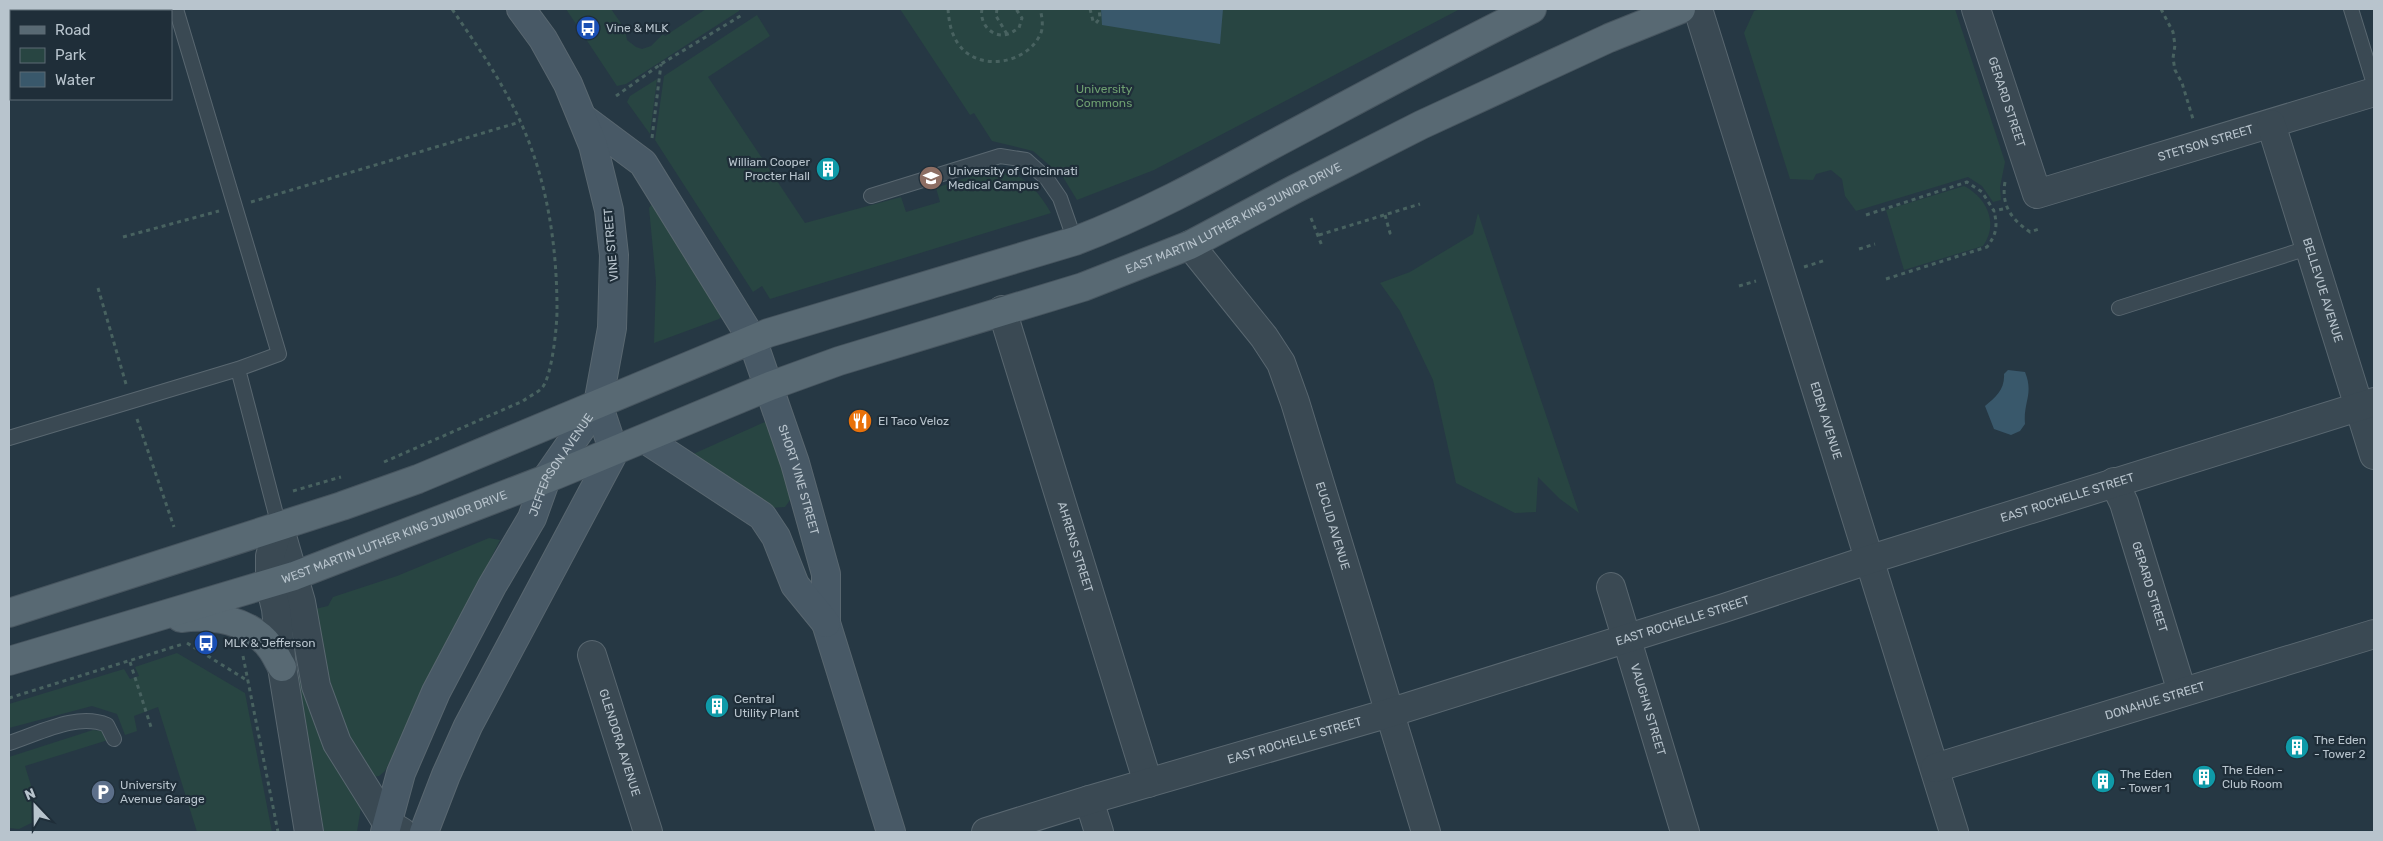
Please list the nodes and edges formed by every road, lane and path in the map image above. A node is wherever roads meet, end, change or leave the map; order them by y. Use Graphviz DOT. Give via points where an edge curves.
graph roads {
  1 [pos="176,9"];
  2 [pos="452,9"];
  3 [pos="521,9"];
  4 [pos="948,9"];
  5 [pos="982,9"];
  6 [pos="997,9"];
  7 [pos="1016,9"];
  8 [pos="1040,9"];
  9 [pos="1090,9"];
  10 [pos="1099,9"];
  11 [pos="1532,9"];
  12 [pos="1681,9"];
  13 [pos="1698,9"];
  14 [pos="1976,9"];
  15 [pos="2161,9"];
  16 [pos="2351,9"];
  17 [pos="742,15"];
  18 [pos="1007,35"];
  19 [pos="661,64"];
  20 [pos="2374,84"];
  21 [pos="2374,92"];
  22 [pos="616,96"];
  23 [pos="584,119"];
  24 [pos="2193,119"];
  25 [pos="520,122"];
  26 [pos="2271,124"];
  27 [pos="651,139"];
  28 [pos="2037,194"];
  29 [pos="871,196"];
  30 [pos="1420,204"];
  31 [pos="235,207"];
  32 [pos="2007,208"];
  33 [pos="1994,211"];
  34 [pos="1385,215"];
  35 [pos="1866,215"];
  36 [pos="1311,218"];
  37 [pos="1387,234"];
  38 [pos="1319,235"];
  39 [pos="123,238"];
  40 [pos="1075,241"];
  41 [pos="1875,244"];
  42 [pos="1190,245"];
  43 [pos="1322,246"];
  44 [pos="2311,248"];
  45 [pos="1859,250"];
  46 [pos="1826,260"];
  47 [pos="1803,267"];
  48 [pos="1764,279"];
  49 [pos="1886,279"];
  50 [pos="1740,286"];
  51 [pos="2118,308"];
  52 [pos="1002,310"];
  53 [pos="752,339"];
  54 [pos="238,368"];
  55 [pos="770,386"];
  56 [pos="598,404"];
  57 [pos="2367,404"];
  58 [pos="9,438"];
  59 [pos="645,439"];
  60 [pos="614,452"];
  61 [pos="2374,455"];
  62 [pos="378,464"];
  63 [pos="344,476"];
  64 [pos="546,479"];
  65 [pos="2114,482"];
  66 [pos="293,491"];
  67 [pos="279,526"];
  68 [pos="1871,559"];
  69 [pos="282,580"];
  70 [pos="1611,587"];
  71 [pos="9,613"];
  72 [pos="129,623"];
  73 [pos="826,623"];
  74 [pos="2374,634"];
  75 [pos="1626,638"];
  76 [pos="194,640"];
  77 [pos="186,643"];
  78 [pos="242,651"];
  79 [pos="592,655"];
  80 [pos="9,661"];
  81 [pos="130,662"];
  82 [pos="282,668"];
  83 [pos="248,681"];
  84 [pos="2182,692"];
  85 [pos="9,698"];
  86 [pos="1389,713"];
  87 [pos="150,727"];
  88 [pos="114,739"];
  89 [pos="9,743"];
  90 [pos="1935,768"];
  91 [pos="1148,783"];
  92 [pos="1089,800"];
  93 [pos="391,829"];
  94 [pos="278,832"];
  95 [pos="309,832"];
  96 [pos="424,832"];
  97 [pos="648,832"];
  98 [pos="891,832"];
  99 [pos="986,832"];
  100 [pos="1099,832"];
  101 [pos="1426,832"];
  102 [pos="1685,832"];
  103 [pos="1954,832"];
  1 -- 31 [label="lane"];
  2 -- 25 [label="path" via="508,96"];
  3 -- 23 [label="main road, VINE STREET" via="568,84"];
  4 -- 8 [label="path" via="950,28 959,46 973,57 993,63 1010,60 1028,50 1041,34"];
  5 -- 18 [label="path" via="986,28 996,34"];
  6 -- 18 [label="path" via="996,16"];
  7 -- 18 [label="path" via="1022,18 1019,28"];
  9 -- 10 [label="path" via="1092,21 1096,23 1100,18"];
  11 -- 40 [label="main road" via="1184,193"];
  12 -- 42 [label="main road, EAST MARTIN LUTHER KING JUNIOR DRIVE" via="1609,38 1421,126"];
  13 -- 68 [label="street, EDEN AVENUE"];
  14 -- 28 [label="street, GERARD STREET"];
  15 -- 24 [label="path" via="2173,32 2175,70"];
  16 -- 20 [label="lane"];
  17 -- 19 [label="path"];
  19 -- 22 [label="path"];
  19 -- 27 [label="path"];
  21 -- 26 [label="street, STETSON STREET"];
  23 -- 53 [label="main road, VINE STREET" via="643,163"];
  23 -- 56 [label="main road, VINE STREET" via="607,201 614,254 612,328"];
  25 -- 31 [label="path"];
  25 -- 62 [label="path" via="545,191 555,254 557,321 550,367 542,388 514,405"];
  26 -- 28 [label="street, STETSON STREET"];
  26 -- 44 [label="street, BELLEVUE AVENUE"];
  29 -- 40 [label="lane" via="1000,156 1026,160 1060,198"];
  30 -- 34 [label="path"];
  31 -- 39 [label="path"];
  31 -- 54 [label="lane" via="279,354"];
  32 -- 33 [label="path"];
  33 -- 35 [label="path" via="1982,192 1966,182"];
  33 -- 49 [label="path" via="1995,236 1987,248"];
  34 -- 37 [label="path" via="1390,233"];
  34 -- 38 [label="path"];
  36 -- 38 [label="path"];
  38 -- 43 [label="path"];
  40 -- 53 [label="main road"];
  41 -- 45 [label="path"];
  42 -- 52 [label="main road, EAST MARTIN LUTHER KING JUNIOR DRIVE" via="1083,287"];
  42 -- 86 [label="street, EUCLID AVENUE" via="1281,363"];
  44 -- 51 [label="lane"];
  44 -- 57 [label="street, BELLEVUE AVENUE"];
  46 -- 47 [label="path"];
  48 -- 50 [label="path"];
  52 -- 55 [label="main road, EAST MARTIN LUTHER KING JUNIOR DRIVE"];
  52 -- 91 [label="street, AHRENS STREET"];
  53 -- 55 [label="main road, SHORT VINE STREET"];
  53 -- 56 [label="main road"];
  54 -- 58 [label="lane"];
  54 -- 67 [label="lane"];
  55 -- 59 [label="main road, WEST MARTIN LUTHER KING JUNIOR DRIVE"];
  55 -- 73 [label="main road, SHORT VINE STREET" via="826,574"];
  56 -- 60 [label="main road, JEFFERSON AVENUE"];
  56 -- 64 [label="main road, JEFFERSON AVENUE"];
  56 -- 67 [label="main road" via="418,479"];
  57 -- 61 [label="street, BELLEVUE AVENUE"];
  57 -- 65 [label="street, EAST ROCHELLE STREET"];
  59 -- 60 [label="main road, WEST MARTIN LUTHER KING JUNIOR DRIVE"];
  59 -- 73 [label="main road, SHORT VINE STREET" via="762,516 776,537 796,585"];
  60 -- 64 [label="main road, WEST MARTIN LUTHER KING JUNIOR DRIVE"];
  60 -- 96 [label="main road" via="468,726"];
  63 -- 66 [label="path"];
  64 -- 69 [label="main road, WEST MARTIN LUTHER KING JUNIOR DRIVE"];
  64 -- 93 [label="main road, JEFFERSON AVENUE" via="532,518 436,692 401,773"];
  65 -- 68 [label="street, EAST ROCHELLE STREET"];
  65 -- 84 [label="street, GERARD STREET" via="2124,503"];
  67 -- 69 [label="street, JEFFERSON AVENUE" via="270,556"];
  67 -- 71 [label="main road"];
  68 -- 75 [label="street, EAST ROCHELLE STREET"];
  68 -- 90 [label="street, EDEN AVENUE"];
  69 -- 72 [label="main road, WEST MARTIN LUTHER KING JUNIOR DRIVE"];
  69 -- 82 [label="street, JEFFERSON AVENUE" via="276,609"];
  69 -- 93 [label="street, JEFFERSON AVENUE" via="336,742"];
  70 -- 75 [label="street, VAUGHN STREET"];
  72 -- 80 [label="main road, WEST MARTIN LUTHER KING JUNIOR DRIVE"];
  72 -- 82 [label="main road" via="190,617 246,626 269,646"];
  73 -- 98 [label="main road, SHORT VINE STREET"];
  74 -- 84 [label="street, DONAHUE STREET"];
  75 -- 86 [label="street, EAST ROCHELLE STREET"];
  75 -- 102 [label="street, VAUGHN STREET"];
  76 -- 77 [label="path"];
  77 -- 81 [label="path"];
  77 -- 83 [label="path"];
  78 -- 83 [label="path"];
  79 -- 97 [label="street, GLENDORA AVENUE"];
  81 -- 85 [label="path"];
  81 -- 87 [label="path"];
  82 -- 95 [label="street, JEFFERSON AVENUE"];
  83 -- 94 [label="path"];
  84 -- 90 [label="street, DONAHUE STREET"];
  86 -- 91 [label="street, EAST ROCHELLE STREET"];
  86 -- 101 [label="street, EUCLID AVENUE"];
  88 -- 89 [label="lane" via="107,725 96,720 67,724"];
  90 -- 103 [label="street, EDEN AVENUE"];
  91 -- 92 [label="street, EAST ROCHELLE STREET"];
  92 -- 99 [label="street, EAST ROCHELLE STREET"];
  92 -- 100 [label="street"];
}
